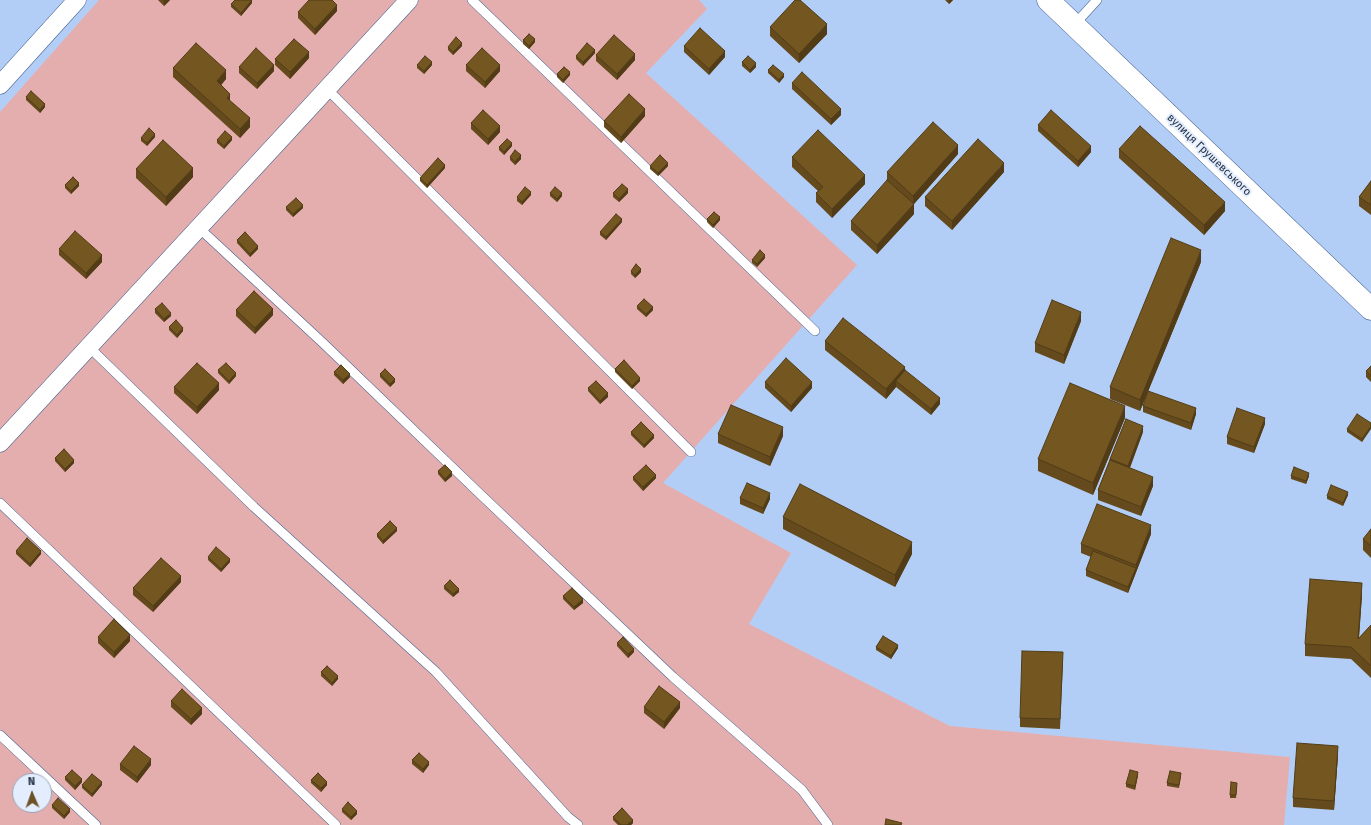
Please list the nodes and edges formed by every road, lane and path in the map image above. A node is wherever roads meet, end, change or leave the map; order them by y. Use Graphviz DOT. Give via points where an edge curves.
graph roads {
  1 [pos="77,0"];
  2 [pos="409,0"];
  3 [pos="472,0"];
  4 [pos="1048,0"];
  5 [pos="1097,0"];
  6 [pos="1074,25"];
  7 [pos="0,85"];
  8 [pos="327,89"];
  9 [pos="199,228"];
  10 [pos="1371,309"];
  11 [pos="815,331"];
  12 [pos="89,347"];
  13 [pos="0,443"];
  14 [pos="691,452"];
  15 [pos="0,504"];
  16 [pos="0,735"];
  17 [pos="96,825"];
  18 [pos="336,825"];
  19 [pos="578,825"];
  20 [pos="828,825"];
  1 -- 7 [label="street"];
  2 -- 8 [label="street"];
  3 -- 11 [label="lane"];
  4 -- 6 [label="street, вулиця Грушевського"];
  5 -- 6 [label="lane"];
  6 -- 10 [label="street, вулиця Грушевського"];
  8 -- 9 [label="street"];
  8 -- 14 [label="lane"];
  9 -- 12 [label="street"];
  9 -- 20 [label="lane" via="324,343 673,677 802,790"];
  12 -- 13 [label="street"];
  12 -- 19 [label="lane" via="254,507 436,672"];
  15 -- 18 [label="lane"];
  16 -- 17 [label="lane"];
}
